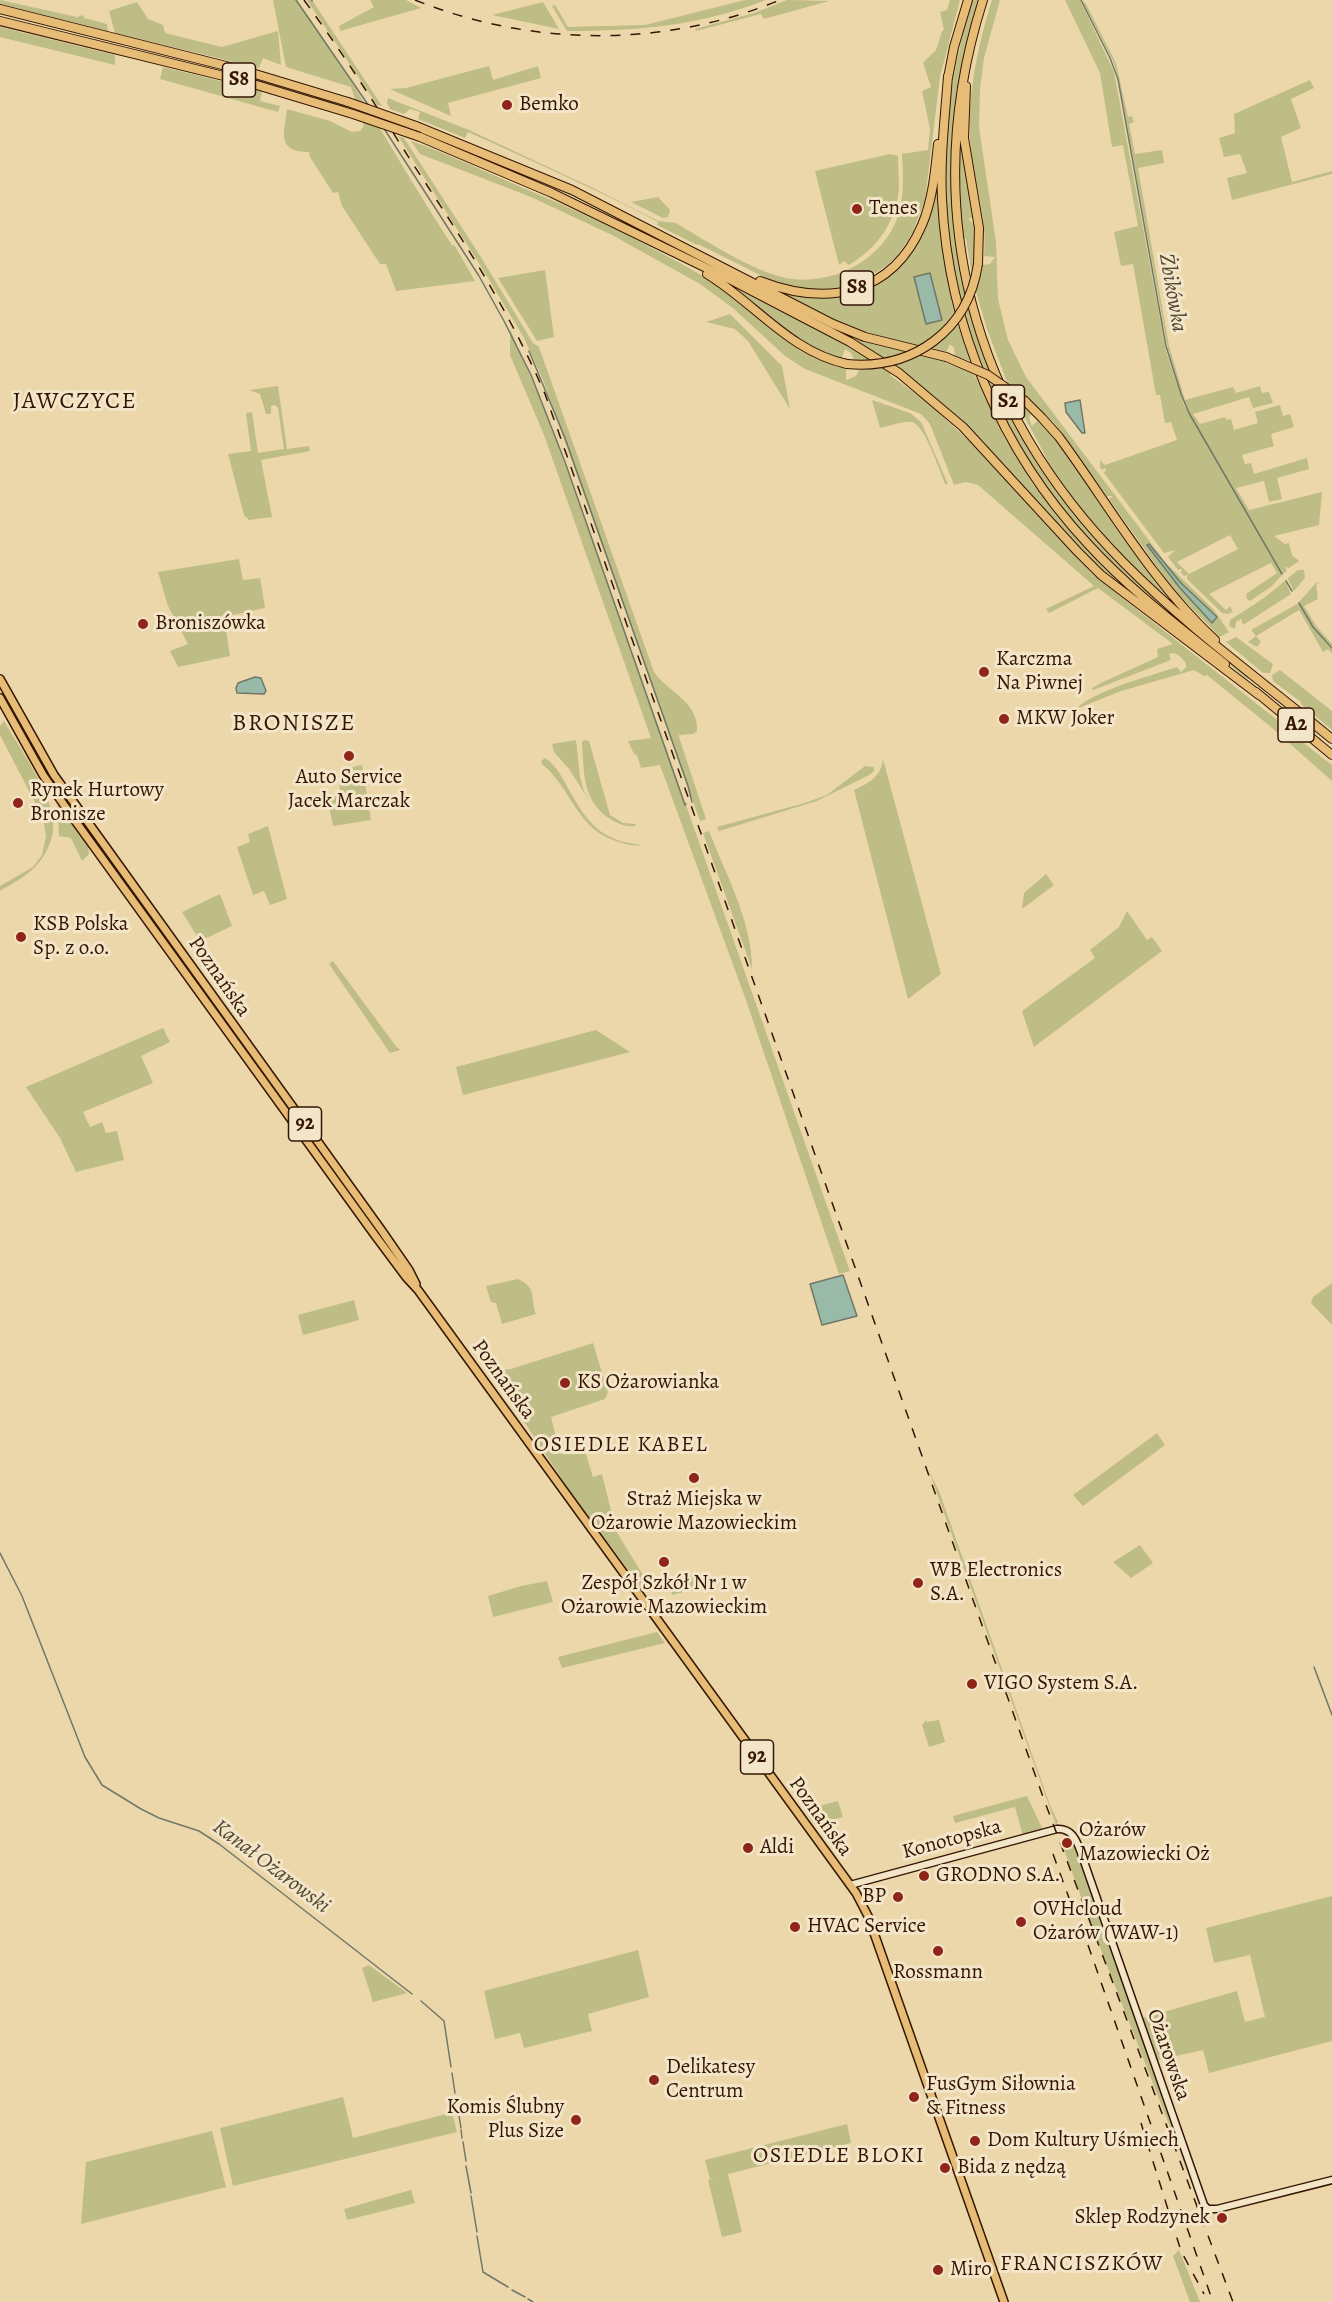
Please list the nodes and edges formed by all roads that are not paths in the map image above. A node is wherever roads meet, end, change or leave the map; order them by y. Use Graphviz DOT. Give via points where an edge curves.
graph roads {
  1 [pos="968,0"];
  2 [pos="983,0"];
  3 [pos="0,9"];
  4 [pos="977,20"];
  5 [pos="0,21"];
  6 [pos="948,76"];
  7 [pos="651,242"];
  8 [pos="726,268"];
  9 [pos="0,679"];
  10 [pos="1270,688"];
  11 [pos="1259,695"];
  12 [pos="0,698"];
  13 [pos="1332,739"];
  14 [pos="1332,754"];
  15 [pos="382,1231"];
  16 [pos="374,1234"];
  17 [pos="418,1290"];
  18 [pos="1062,1828"];
  19 [pos="850,1885"];
  20 [pos="1332,2180"];
  21 [pos="1004,2302"];
  1 -- 6 [label="highway, S2"];
  2 -- 4 [label="highway, S2"];
  3 -- 8 [label="highway, S8, bridge" via="242,70 416,126 572,190"];
  4 -- 7 [label="highway, S8, bridge" via="963,130 979,228 978,264 964,306 936,340 894,362 847,364 824,358 798,344 719,281"];
  4 -- 10 [label="highway, S2" via="963,72 956,122 956,204 970,299 1003,392 1043,464 1102,540 1178,614"];
  5 -- 7 [label="highway, S8, bridge" via="240,80 353,114 420,137 552,193"];
  6 -- 8 [label="highway, S8" via="934,183 926,214 913,243 888,270 859,288 817,295 780,289"];
  6 -- 11 [label="highway, S2" via="942,167 948,255 969,343 999,417 1037,482 1084,540 1137,591"];
  7 -- 11 [label="highway" via="850,342 916,386 963,427 1101,575"];
  8 -- 10 [label="highway, bridge" via="851,332 946,357 988,375 1025,401 1059,437 1177,600"];
  9 -- 15 [label="main road, Poznańska / 92" via="58,782"];
  10 -- 13 [label="highway, S2"];
  11 -- 14 [label="highway, A2"];
  12 -- 16 [label="main road, Poznańska / 92" via="51,786"];
  15 -- 16 [label="main road" via="381,1236"];
  15 -- 17 [label="main road, Poznańska / 92"];
  16 -- 17 [label="main road, Poznańska / 92"];
  17 -- 19 [label="main road, Poznańska / 92"];
  18 -- 19 [label="main road, Konotopska"];
  18 -- 20 [label="main road, Ożarowska" via="1073,1835 1080,1850 1204,2205 1212,2210"];
  19 -- 21 [label="main road, Poznańska / 92" via="868,1916"];
}
